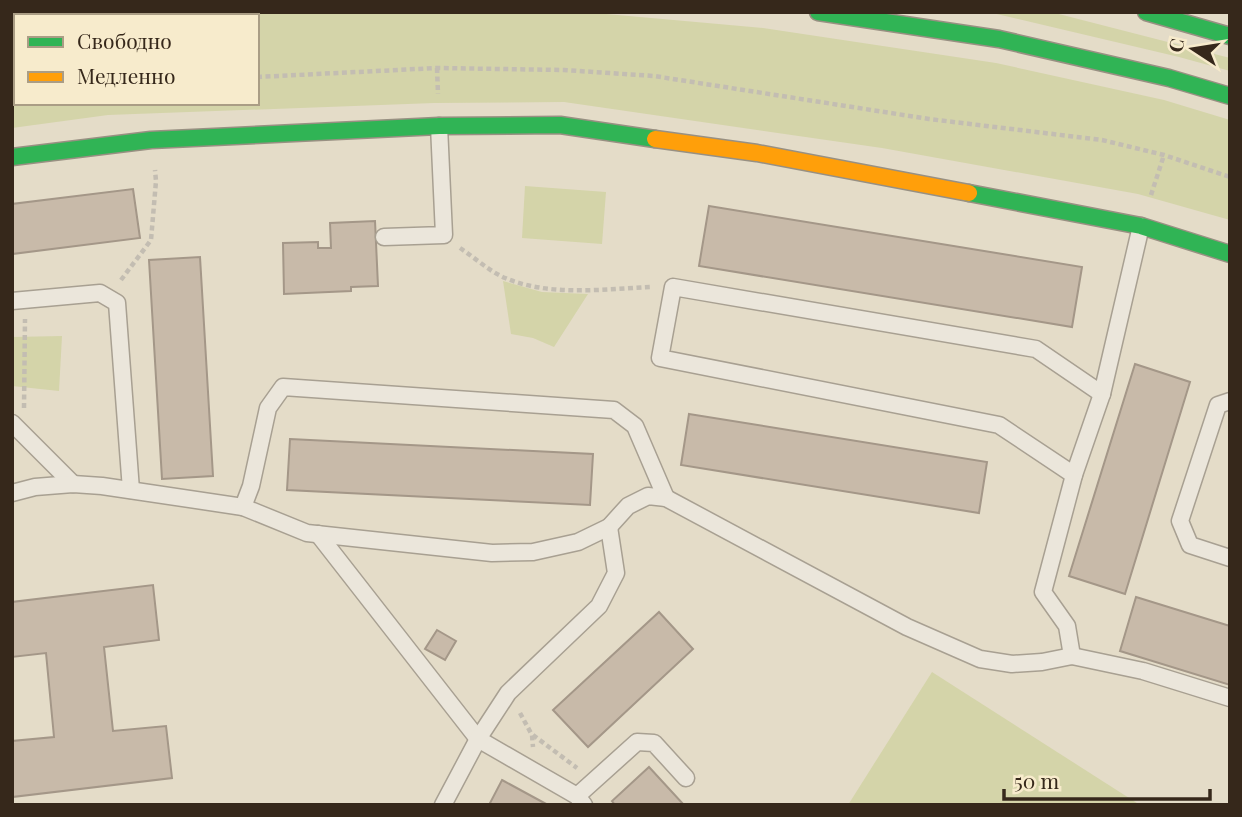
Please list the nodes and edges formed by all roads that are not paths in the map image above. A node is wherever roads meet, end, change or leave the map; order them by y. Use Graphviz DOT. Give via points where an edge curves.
graph roads {
  1 [pos="818,12"];
  2 [pos="1146,12"];
  3 [pos="1179,17"];
  4 [pos="1230,36"];
  5 [pos="1230,96"];
  6 [pos="439,126"];
  7 [pos="12,157"];
  8 [pos="1141,226"];
  9 [pos="384,236"];
  10 [pos="1230,254"];
  11 [pos="19,301"];
  12 [pos="1102,394"];
  13 [pos="1230,401"];
  14 [pos="13,423"];
  15 [pos="1074,475"];
  16 [pos="73,484"];
  17 [pos="131,490"];
  18 [pos="12,493"];
  19 [pos="666,498"];
  20 [pos="243,507"];
  21 [pos="609,527"];
  22 [pos="318,534"];
  23 [pos="1230,558"];
  24 [pos="1072,656"];
  25 [pos="1230,698"];
  26 [pos="478,739"];
  27 [pos="685,778"];
  28 [pos="581,801"];
  29 [pos="443,805"];
  1 -- 5 [label="main road" via="999,39"];
  2 -- 3 [label="main road"];
  3 -- 4 [label="main road"];
  6 -- 7 [label="main road" via="151,140"];
  6 -- 8 [label="main road" via="560,125 744,151"];
  6 -- 9 [label="lane" via="444,235"];
  8 -- 10 [label="main road"];
  8 -- 12 [label="lane"];
  11 -- 17 [label="lane" via="100,293 117,303"];
  12 -- 15 [label="lane"];
  12 -- 15 [label="lane" via="1036,349 673,287 660,358 999,425"];
  13 -- 23 [label="lane" via="1218,405 1180,521 1189,545"];
  14 -- 16 [label="lane"];
  15 -- 24 [label="lane" via="1043,592 1067,626"];
  16 -- 17 [label="lane"];
  16 -- 18 [label="lane"];
  17 -- 20 [label="lane"];
  19 -- 20 [label="lane" via="635,426 614,410 283,387 268,408"];
  19 -- 21 [label="lane" via="648,496 628,506"];
  19 -- 24 [label="lane" via="907,627 980,659 1012,664"];
  20 -- 22 [label="lane"];
  21 -- 22 [label="lane" via="578,542 533,552 492,553"];
  21 -- 26 [label="lane" via="616,573 599,607 508,692"];
  22 -- 26 [label="lane"];
  24 -- 25 [label="lane" via="1143,671"];
  26 -- 28 [label="lane"];
  26 -- 29 [label="lane"];
  27 -- 28 [label="lane" via="654,743 637,742 594,781"];
}
